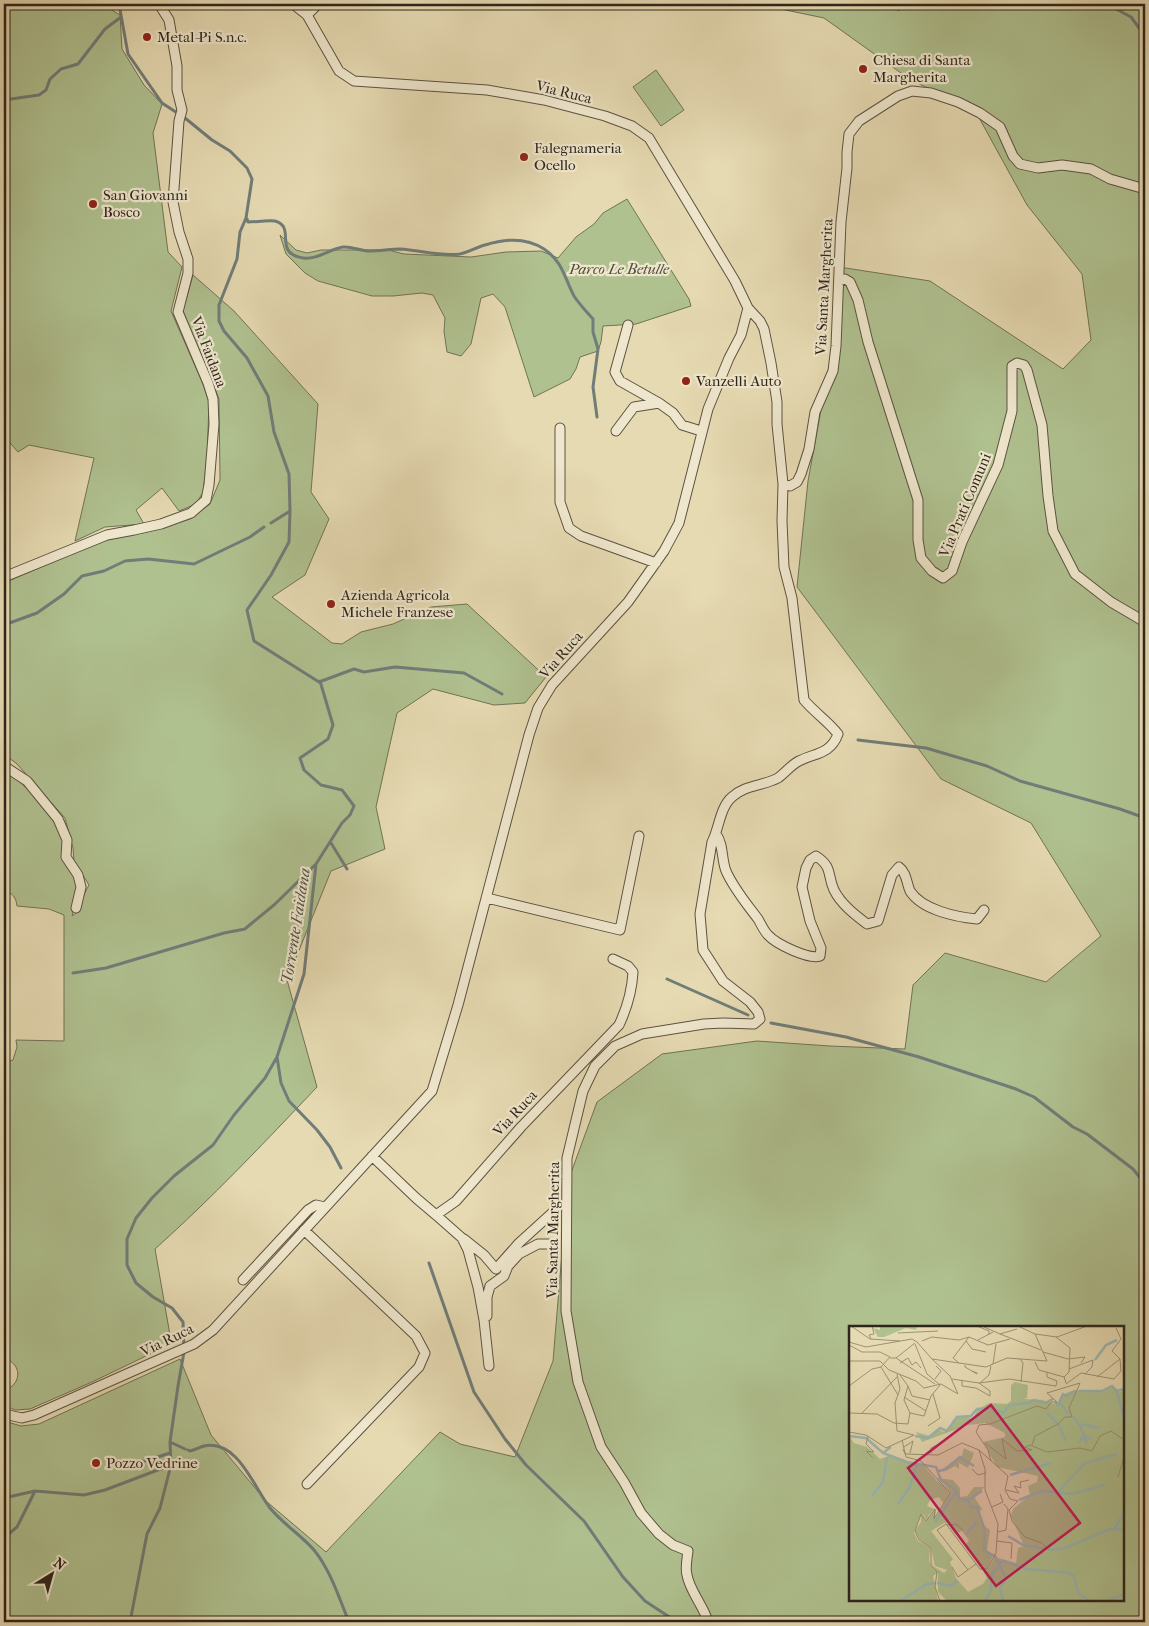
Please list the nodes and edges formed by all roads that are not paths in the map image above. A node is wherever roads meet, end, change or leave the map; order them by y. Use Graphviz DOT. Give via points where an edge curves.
graph roads {
  1 [pos="159,4"];
  2 [pos="294,4"];
  3 [pos="318,4"];
  4 [pos="307,15"];
  5 [pos="1145,189"];
  6 [pos="839,281"];
  7 [pos="748,308"];
  8 [pos="628,325"];
  9 [pos="659,404"];
  10 [pos="560,428"];
  11 [pos="616,431"];
  12 [pos="702,431"];
  13 [pos="783,484"];
  14 [pos="656,563"];
  15 [pos="4,577"];
  16 [pos="1145,622"];
  17 [pos="4,766"];
  18 [pos="716,834"];
  19 [pos="639,836"];
  20 [pos="487,898"];
  21 [pos="76,908"];
  22 [pos="984,910"];
  23 [pos="613,959"];
  24 [pos="372,1156"];
  25 [pos="325,1207"];
  26 [pos="552,1213"];
  27 [pos="436,1214"];
  28 [pos="304,1230"];
  29 [pos="462,1238"];
  30 [pos="549,1244"];
  31 [pos="243,1280"];
  32 [pos="484,1335"];
  33 [pos="488,1366"];
  34 [pos="4,1414"];
  35 [pos="307,1484"];
  36 [pos="708,1622"];
  1 -- 15 [label="street, Via Faidana" via="168,20 182,110 173,202 178,232 188,259 188,274 178,312 213,399 210,485 206,500 191,513 152,526 106,535"];
  2 -- 4 [label="street, Via Ruca"];
  3 -- 4 [label="street"];
  4 -- 7 [label="street, Via Ruca" via="339,71 354,81 487,90 544,100 632,126 649,138"];
  5 -- 6 [label="street, Via Santa Margherita" via="1091,170 1062,165 1038,168 1020,164 1000,127 980,113 932,93 912,91 884,103 859,121 849,134"];
  6 -- 13 [label="street, Via Santa Margherita" via="833,371 815,412 810,449 801,474 790,486"];
  6 -- 16 [label="street, Via Prati Comuni" via="845,279 850,282 858,300 918,500 921,558 932,571 943,578 952,571 998,465 1012,411 1012,366 1017,363 1027,370 1042,425 1052,531 1075,574 1111,602"];
  7 -- 12 [label="street, Via Ruca" via="741,335 708,409"];
  7 -- 13 [label="street, Via Ruca" via="764,328 772,364"];
  8 -- 9 [label="street" via="615,372 620,381"];
  9 -- 11 [label="street" via="634,407"];
  9 -- 12 [label="street" via="673,413 682,425"];
  10 -- 14 [label="street" via="560,502 569,528 581,536"];
  12 -- 14 [label="street, Via Ruca" via="679,523"];
  13 -- 18 [label="street, Via Santa Margherita" via="784,567 792,598 804,700 838,734 830,748 798,762 777,778 743,789 730,798"];
  14 -- 20 [label="street, Via Ruca" via="628,602 552,685 538,708"];
  17 -- 21 [label="street" via="27,780 58,819 67,840 66,857 82,886"];
  18 -- 22 [label="street" via="733,887 768,936 814,958 820,956 821,948 802,888 806,868 816,856 824,861 834,889 848,909 867,924 878,922 892,875 898,867 904,871 910,891 919,901 937,911 976,919"];
  18 -- 36 [label="street, Via Santa Margherita" via="700,914 704,950 723,981 750,1002 760,1019 754,1024 704,1024 642,1034 615,1046 596,1066 582,1091 567,1158 566,1311 578,1382 601,1447 642,1513 659,1534 688,1552 686,1575"];
  19 -- 20 [label="street" via="620,930"];
  20 -- 24 [label="street, Via Ruca" via="432,1090"];
  23 -- 27 [label="street, Via Ruca" via="633,972 626,1010 619,1025 520,1127 456,1201"];
  24 -- 25 [label="street, Via Ruca"];
  24 -- 27 [label="street"];
  25 -- 28 [label="street, Via Ruca"];
  25 -- 31 [label="street, Via Ruca" via="316,1205 308,1210"];
  26 -- 29 [label="street" via="519,1243 496,1270 484,1255"];
  27 -- 29 [label="street"];
  28 -- 34 [label="street, Via Ruca" via="213,1330 194,1344 34,1416 22,1418"];
  28 -- 35 [label="street" via="416,1336 425,1353 419,1367"];
  29 -- 32 [label="street" via="478,1287"];
  30 -- 32 [label="street" via="538,1244 519,1254 504,1276 490,1286"];
  32 -- 33 [label="street"];
}
